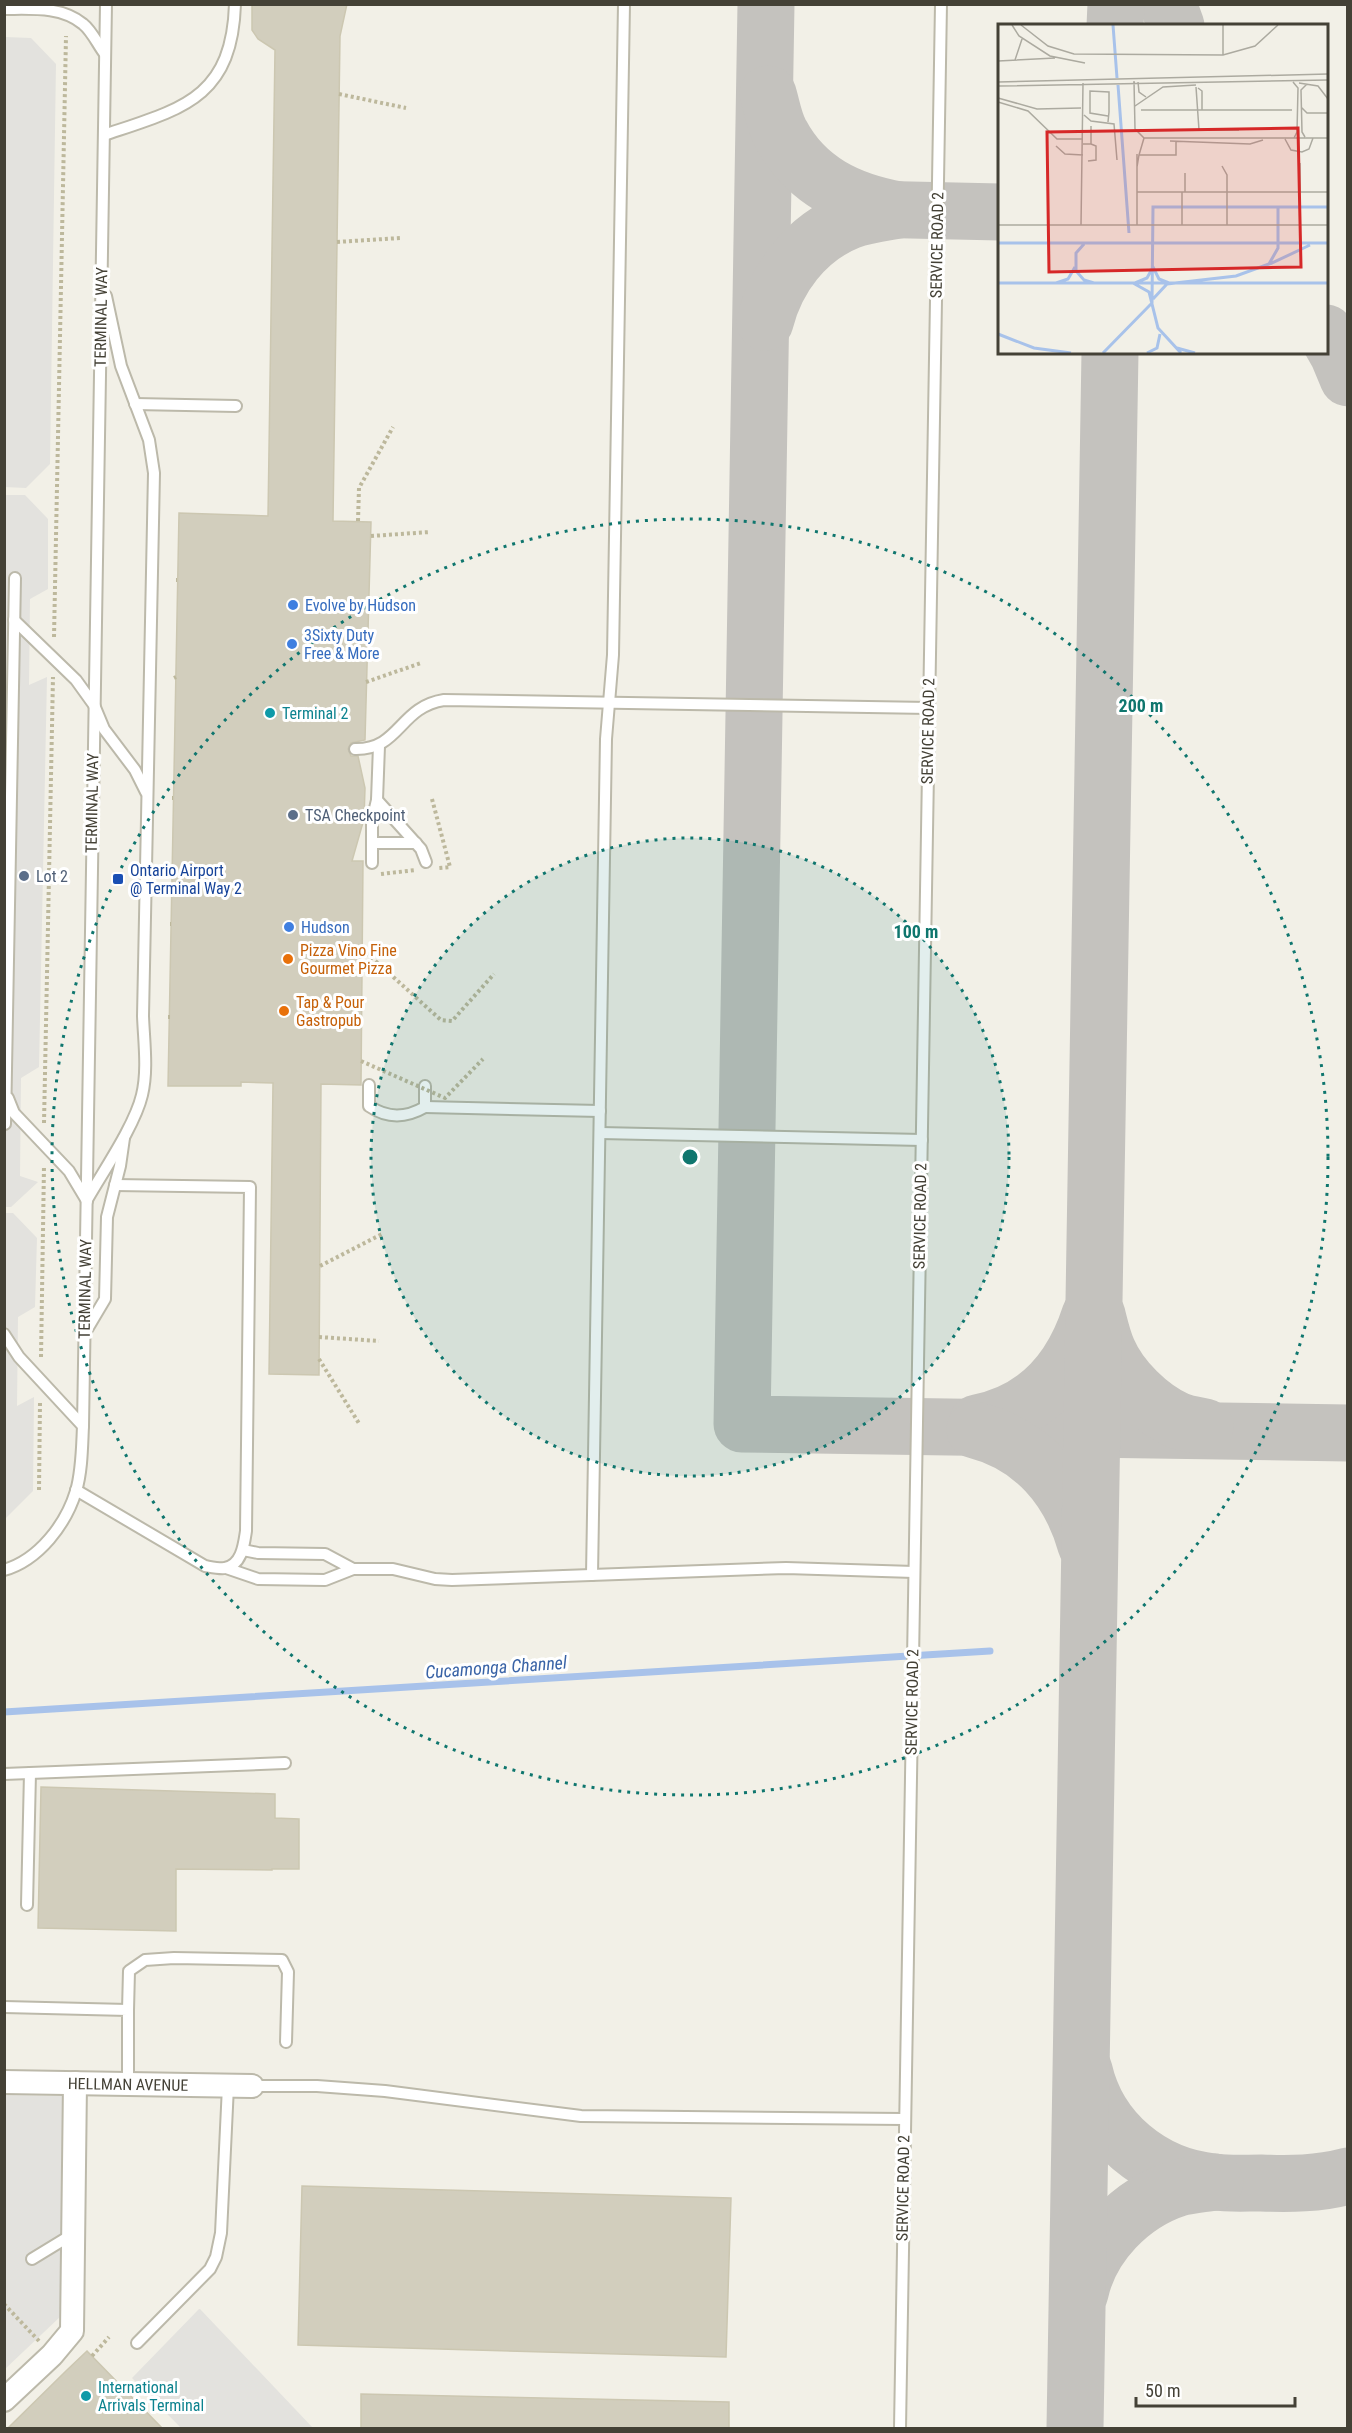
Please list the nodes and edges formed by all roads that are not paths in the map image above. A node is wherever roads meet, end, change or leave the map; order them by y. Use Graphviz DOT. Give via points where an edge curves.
graph roads {
  1 [pos="106,4"];
  2 [pos="235,4"];
  3 [pos="624,4"];
  4 [pos="941,4"];
  5 [pos="4,9"];
  6 [pos="105,54"];
  7 [pos="104,135"];
  8 [pos="102,280"];
  9 [pos="135,404"];
  10 [pos="236,406"];
  11 [pos="15,578"];
  12 [pos="14,620"];
  13 [pos="609,704"];
  14 [pos="94,705"];
  15 [pos="929,708"];
  16 [pos="379,746"];
  17 [pos="355,749"];
  18 [pos="148,798"];
  19 [pos="377,800"];
  20 [pos="372,843"];
  21 [pos="416,843"];
  22 [pos="372,862"];
  23 [pos="426,862"];
  24 [pos="6,963"];
  25 [pos="369,1085"];
  26 [pos="425,1086"];
  27 [pos="6,1092"];
  28 [pos="425,1107"];
  29 [pos="600,1111"];
  30 [pos="5,1124"];
  31 [pos="125,1132"];
  32 [pos="600,1133"];
  33 [pos="922,1140"];
  34 [pos="115,1185"];
  35 [pos="87,1201"];
  36 [pos="85,1332"];
  37 [pos="4,1334"];
  38 [pos="83,1426"];
  39 [pos="76,1490"];
  40 [pos="243,1550"];
  41 [pos="226,1568"];
  42 [pos="353,1569"];
  43 [pos="4,1570"];
  44 [pos="914,1572"];
  45 [pos="592,1575"];
  46 [pos="285,1763"];
  47 [pos="4,1773"];
  48 [pos="30,1773"];
  49 [pos="27,1905"];
  50 [pos="4,2007"];
  51 [pos="128,2010"];
  52 [pos="286,2042"];
  53 [pos="4,2082"];
  54 [pos="75,2083"];
  55 [pos="128,2084"];
  56 [pos="228,2086"];
  57 [pos="252,2086"];
  58 [pos="904,2119"];
  59 [pos="74,2234"];
  60 [pos="32,2259"];
  61 [pos="137,2343"];
  62 [pos="4,2400"];
  63 [pos="900,2428"];
  1 -- 6 [label="lane, TERMINAL WAY"];
  2 -- 7 [label="lane" via="225,61 204,91 165,115"];
  3 -- 13 [label="lane"];
  4 -- 15 [label="lane, SERVICE ROAD 2"];
  5 -- 6 [label="lane" via="64,13 84,25"];
  6 -- 7 [label="lane, TERMINAL WAY"];
  7 -- 8 [label="lane, TERMINAL WAY"];
  8 -- 9 [label="lane" via="121,366"];
  8 -- 14 [label="lane, TERMINAL WAY"];
  9 -- 10 [label="lane"];
  9 -- 18 [label="lane" via="149,440 154,473"];
  11 -- 12 [label="lane"];
  12 -- 14 [label="lane" via="76,680"];
  12 -- 24 [label="lane"];
  13 -- 15 [label="lane"];
  13 -- 16 [label="lane" via="432,702 420,707"];
  13 -- 29 [label="lane"];
  14 -- 18 [label="lane" via="104,729 135,770"];
  14 -- 35 [label="lane, TERMINAL WAY"];
  15 -- 33 [label="lane, SERVICE ROAD 2"];
  16 -- 17 [label="lane"];
  16 -- 19 [label="lane"];
  18 -- 31 [label="lane" via="144,1071 138,1110"];
  19 -- 20 [label="lane"];
  19 -- 21 [label="lane"];
  20 -- 21 [label="lane"];
  20 -- 22 [label="lane"];
  21 -- 23 [label="lane"];
  24 -- 27 [label="lane"];
  25 -- 28 [label="lane" via="369,1106 381,1114 410,1115"];
  26 -- 28 [label="lane"];
  27 -- 30 [label="lane"];
  27 -- 35 [label="lane" via="14,1113 69,1171"];
  28 -- 29 [label="lane"];
  29 -- 32 [label="lane"];
  31 -- 34 [label="lane"];
  31 -- 35 [label="lane"];
  32 -- 33 [label="lane"];
  32 -- 45 [label="lane"];
  33 -- 44 [label="lane, SERVICE ROAD 2"];
  34 -- 36 [label="lane" via="107,1217 105,1299"];
  34 -- 40 [label="lane" via="250,1186"];
  35 -- 36 [label="lane, TERMINAL WAY"];
  36 -- 38 [label="lane, TERMINAL WAY"];
  37 -- 38 [label="lane" via="19,1357"];
  38 -- 39 [label="lane, TERMINAL WAY"];
  39 -- 41 [label="lane" via="205,1566"];
  39 -- 43 [label="lane, TERMINAL WAY" via="66,1515 48,1542 31,1557"];
  40 -- 41 [label="lane" via="235,1563"];
  40 -- 42 [label="lane" via="325,1554"];
  41 -- 42 [label="lane" via="258,1580 325,1580"];
  42 -- 45 [label="lane" via="393,1569 452,1581"];
  44 -- 45 [label="lane" via="786,1568"];
  44 -- 58 [label="lane, SERVICE ROAD 2"];
  46 -- 48 [label="lane"];
  47 -- 48 [label="lane"];
  48 -- 49 [label="lane"];
  50 -- 51 [label="lane"];
  51 -- 52 [label="lane" via="129,1971 145,1960 282,1960 288,1972"];
  51 -- 55 [label="lane"];
  53 -- 54 [label="street, HELLMAN AVENUE"];
  54 -- 55 [label="street, HELLMAN AVENUE"];
  54 -- 59 [label="street"];
  55 -- 56 [label="street, HELLMAN AVENUE"];
  56 -- 57 [label="street, HELLMAN AVENUE"];
  56 -- 61 [label="lane" via="221,2233 216,2257 210,2269"];
  57 -- 58 [label="lane" via="385,2091 581,2116"];
  58 -- 63 [label="lane, SERVICE ROAD 2"];
  59 -- 60 [label="lane"];
  59 -- 62 [label="street" via="72,2331"];
}
